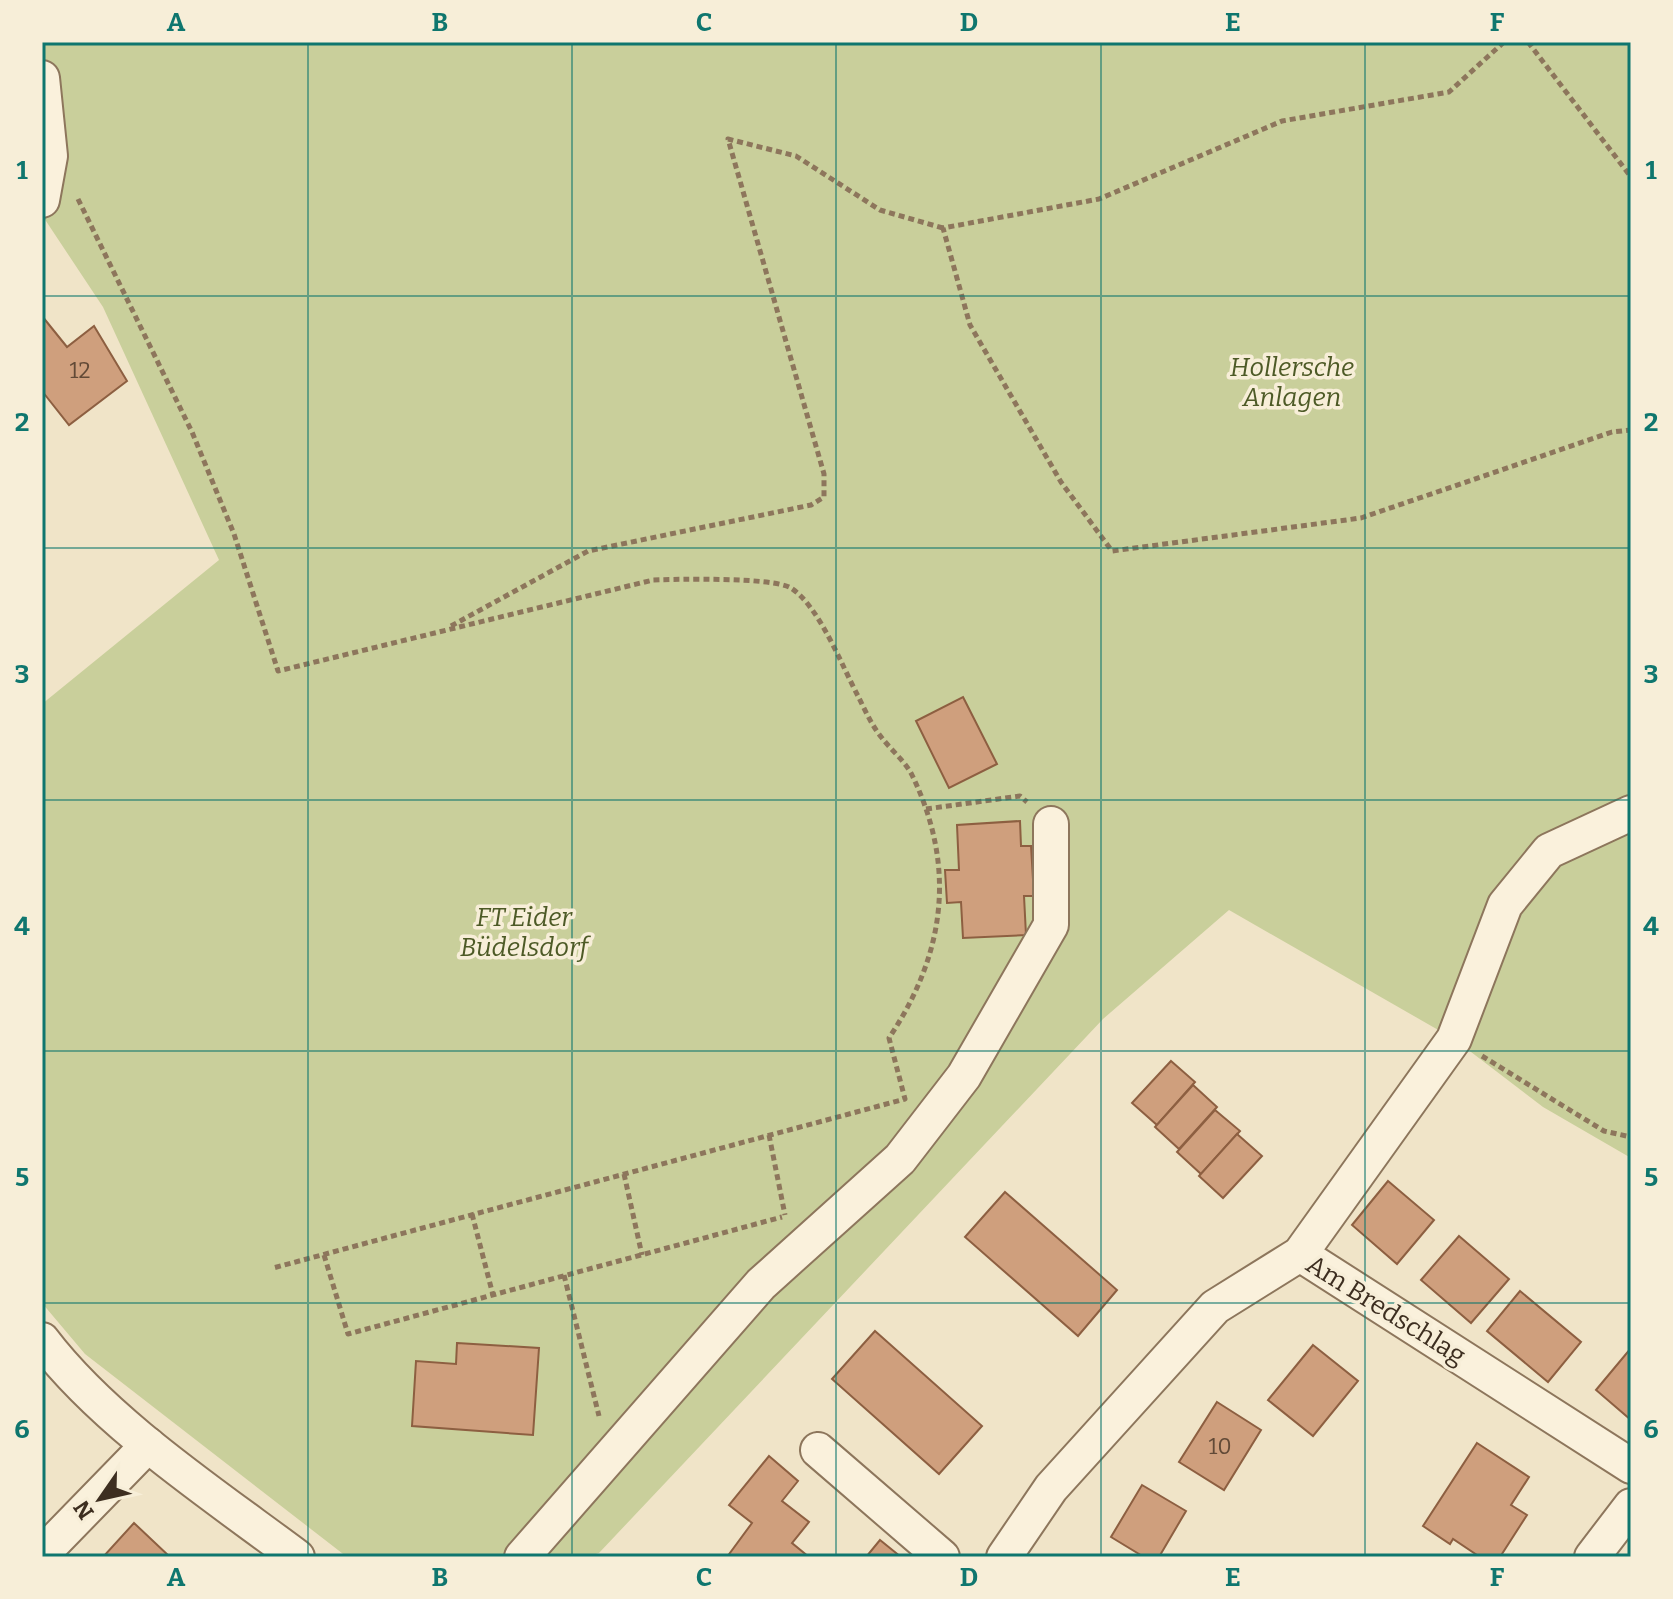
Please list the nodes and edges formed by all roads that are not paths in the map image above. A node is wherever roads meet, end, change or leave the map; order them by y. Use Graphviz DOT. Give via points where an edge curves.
graph roads {
  1 [pos="42,78"];
  2 [pos="44,190"];
  3 [pos="1631,813"];
  4 [pos="1051,824"];
  5 [pos="1300,1254"];
  6 [pos="42,1340"];
  7 [pos="148,1445"];
  8 [pos="818,1450"];
  9 [pos="1631,1466"];
  10 [pos="1631,1506"];
  11 [pos="42,1554"];
  12 [pos="297,1557"];
  13 [pos="522,1557"];
  14 [pos="942,1557"];
  15 [pos="1004,1557"];
  16 [pos="1592,1557"];
  1 -- 2 [label="street" via="50,156"];
  3 -- 5 [label="street" via="1549,851 1514,894 1499,919 1454,1039"];
  4 -- 13 [label="street" via="1051,925 964,1076 900,1159 761,1284"];
  5 -- 9 [label="street, Am Bredschlag"];
  5 -- 15 [label="street, Am Bredschlag" via="1215,1307 1051,1488"];
  6 -- 7 [label="street"];
  7 -- 11 [label="street"];
  7 -- 12 [label="street"];
  8 -- 14 [label="street"];
  10 -- 16 [label="street"];
}
